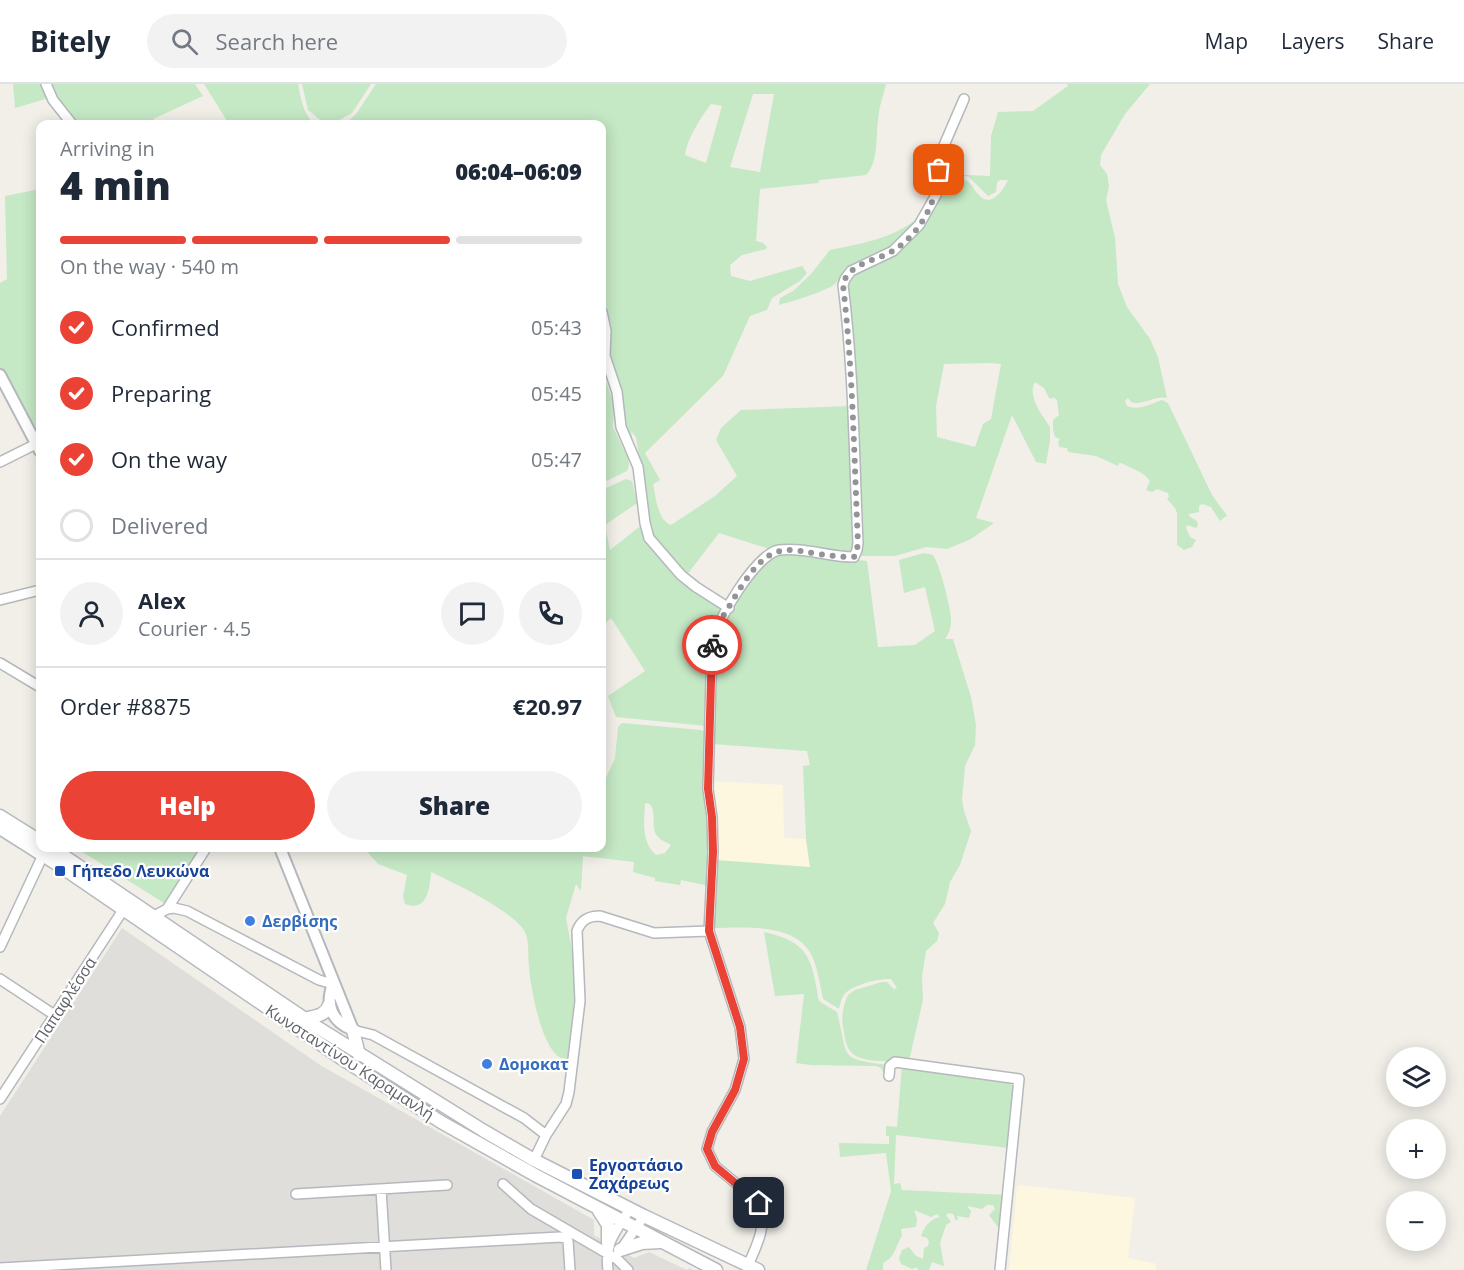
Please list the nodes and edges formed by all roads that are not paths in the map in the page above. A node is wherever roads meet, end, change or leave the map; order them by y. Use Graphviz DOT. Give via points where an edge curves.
graph roads {
  1 [pos="46,84"];
  2 [pos="964,99"];
  3 [pos="69,120"];
  4 [pos="606,359"];
  5 [pos="0,375"];
  6 [pos="36,444"];
  7 [pos="36,449"];
  8 [pos="0,462"];
  9 [pos="36,591"];
  10 [pos="0,600"];
  11 [pos="729,608"];
  12 [pos="0,663"];
  13 [pos="36,685"];
  14 [pos="0,816"];
  15 [pos="0,828"];
  16 [pos="36,838"];
  17 [pos="36,846"];
  18 [pos="47,852"];
  19 [pos="48,852"];
  20 [pos="203,852"];
  21 [pos="282,852"];
  22 [pos="126,904"];
  23 [pos="167,909"];
  24 [pos="154,916"];
  25 [pos="709,931"];
  26 [pos="0,947"];
  27 [pos="0,980"];
  28 [pos="333,984"];
  29 [pos="329,1005"];
  30 [pos="56,1016"];
  31 [pos="304,1018"];
  32 [pos="353,1030"];
  33 [pos="359,1054"];
  34 [pos="889,1076"];
  35 [pos="0,1099"];
  36 [pos="546,1135"];
  37 [pos="534,1160"];
  38 [pos="504,1184"];
  39 [pos="447,1185"];
  40 [pos="381,1189"];
  41 [pos="296,1194"];
  42 [pos="596,1208"];
  43 [pos="631,1209"];
  44 [pos="644,1216"];
  45 [pos="622,1221"];
  46 [pos="636,1227"];
  47 [pos="661,1242"];
  48 [pos="384,1247"];
  49 [pos="607,1248"];
  50 [pos="619,1255"];
  51 [pos="753,1267"];
  52 [pos="0,1268"];
  53 [pos="386,1270"];
  54 [pos="570,1270"];
  55 [pos="608,1270"];
  56 [pos="619,1270"];
  57 [pos="628,1270"];
  58 [pos="716,1270"];
  59 [pos="1000,1270"];
  1 -- 3 [label="street"];
  2 -- 11 [label="street" via="942,150 936,195 919,225 893,251 858,267 843,285 853,416 856,555 774,552 747,577"];
  4 -- 11 [label="street" via="617,392 621,427 638,467 647,534 681,575"];
  5 -- 6 [label="street"];
  7 -- 8 [label="street"];
  9 -- 10 [label="street"];
  11 -- 25 [label="street" via="715,630 711,653 708,789 713,852"];
  12 -- 13 [label="street"];
  14 -- 16 [label="main road"];
  15 -- 17 [label="main road, Κωνσταντίνου Καραμανλή"];
  18 -- 26 [label="street"];
  19 -- 22 [label="main road, Κωνσταντίνου Καραμανλή"];
  20 -- 23 [label="street"];
  21 -- 28 [label="street"];
  22 -- 24 [label="main road, Κωνσταντίνου Καραμανλή"];
  22 -- 30 [label="street, Παπαφλέσσα"];
  22 -- 42 [label="main road, Κωνσταντίνου Καραμανλή" via="376,1081 480,1145"];
  23 -- 24 [label="street"];
  23 -- 28 [label="street" via="187,911"];
  24 -- 31 [label="main road, Κωνσταντίνου Καραμανλή"];
  25 -- 36 [label="street" via="660,934 600,916 582,921 577,931 580,1001 569,1092 566,1104"];
  25 -- 51 [label="street" via="740,1027 744,1059 735,1090 709,1141 708,1153 715,1166 760,1206 761,1229"];
  27 -- 30 [label="street"];
  28 -- 29 [label="street"];
  28 -- 32 [label="street"];
  29 -- 31 [label="main road" via="322,1014"];
  29 -- 32 [label="street" via="340,1022"];
  30 -- 35 [label="street, Παπαφλέσσα"];
  31 -- 33 [label="main road, Κωνσταντίνου Καραμανλή"];
  32 -- 33 [label="main road"];
  32 -- 36 [label="street" via="373,1035 524,1118"];
  33 -- 37 [label="main road, Κωνσταντίνου Καραμανλή"];
  34 -- 59 [label="street" via="890,1066 895,1062 1019,1079"];
  36 -- 37 [label="street"];
  37 -- 43 [label="main road, Κωνσταντίνου Καραμανλή"];
  38 -- 49 [label="street" via="531,1209"];
  39 -- 40 [label="street"];
  40 -- 41 [label="street"];
  40 -- 48 [label="street"];
  42 -- 45 [label="main road, Κωνσταντίνου Καραμανλή"];
  42 -- 49 [label="main road" via="608,1225"];
  43 -- 44 [label="main road, Κωνσταντίνου Καραμανλή"];
  43 -- 45 [label="street"];
  44 -- 46 [label="street"];
  44 -- 51 [label="main road, Κωνσταντίνου Καραμανλή"];
  45 -- 46 [label="main road, Κωνσταντίνου Καραμανλή"];
  45 -- 49 [label="street"];
  46 -- 47 [label="main road, Κωνσταντίνου Καραμανλή"];
  46 -- 50 [label="street"];
  47 -- 50 [label="main road" via="642,1243"];
  47 -- 58 [label="main road, Κωνσταντίνου Καραμανλή"];
  48 -- 52 [label="street"];
  48 -- 53 [label="street"];
  48 -- 54 [label="street" via="560,1237 568,1241"];
  49 -- 50 [label="street"];
  49 -- 55 [label="street"];
  50 -- 56 [label="street"];
  50 -- 57 [label="street"];
}
